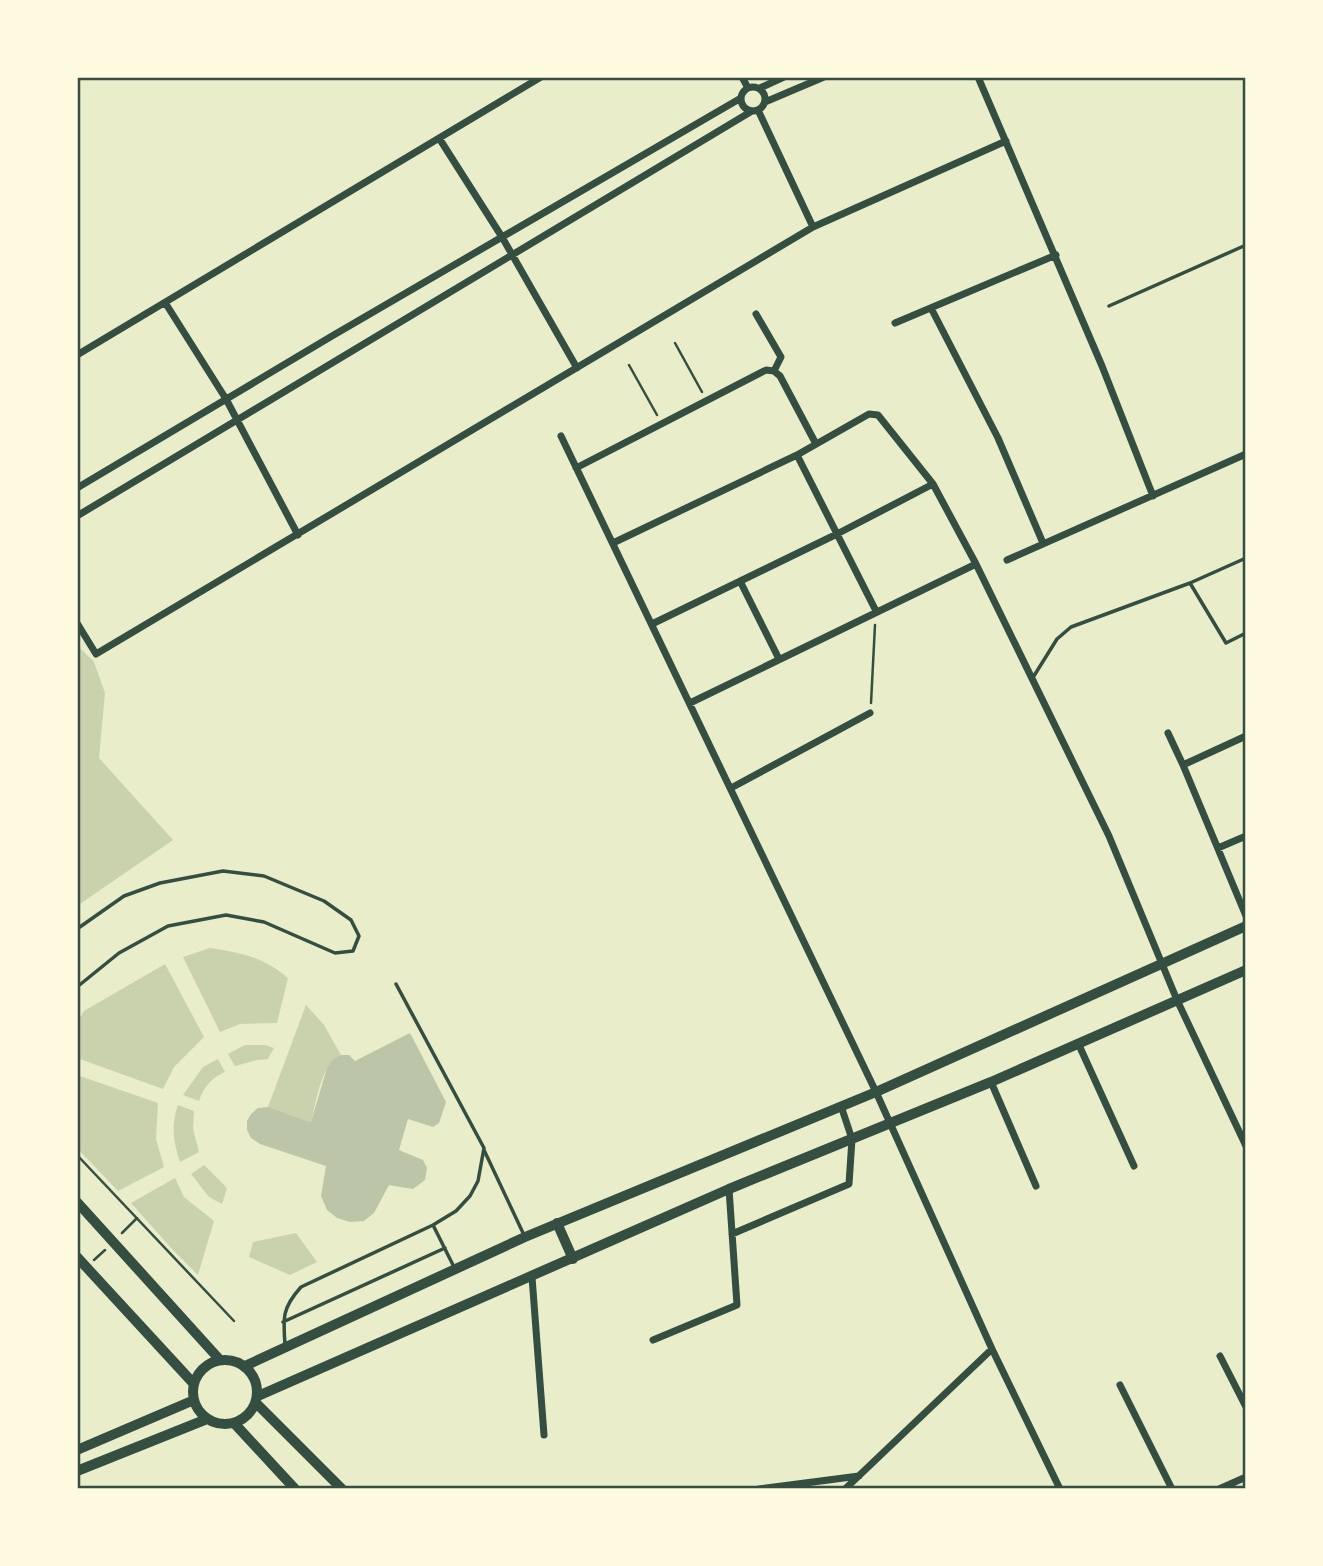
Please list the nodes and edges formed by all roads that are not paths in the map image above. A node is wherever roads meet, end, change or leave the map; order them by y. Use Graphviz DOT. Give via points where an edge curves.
graph roads {
  1 [pos="541,77"];
  2 [pos="742,77"];
  3 [pos="784,77"];
  4 [pos="824,77"];
  5 [pos="978,77"];
  6 [pos="748,88"];
  7 [pos="760,88"];
  8 [pos="741,98"];
  9 [pos="765,103"];
  10 [pos="755,111"];
  11 [pos="439,138"];
  12 [pos="1006,141"];
  13 [pos="813,227"];
  14 [pos="502,237"];
  15 [pos="1246,245"];
  16 [pos="512,254"];
  17 [pos="1056,255"];
  18 [pos="166,304"];
  19 [pos="1109,306"];
  20 [pos="931,308"];
  21 [pos="756,314"];
  22 [pos="895,323"];
  23 [pos="77,355"];
  24 [pos="577,368"];
  25 [pos="774,371"];
  26 [pos="226,399"];
  27 [pos="237,420"];
  28 [pos="561,436"];
  29 [pos="817,444"];
  30 [pos="1246,454"];
  31 [pos="797,455"];
  32 [pos="576,468"];
  33 [pos="933,484"];
  34 [pos="77,488"];
  35 [pos="1153,496"];
  36 [pos="77,516"];
  37 [pos="837,534"];
  38 [pos="298,535"];
  39 [pos="613,543"];
  40 [pos="1043,543"];
  41 [pos="1246,558"];
  42 [pos="1007,560"];
  43 [pos="976,564"];
  44 [pos="740,581"];
  45 [pos="1191,583"];
  46 [pos="876,611"];
  47 [pos="77,623"];
  48 [pos="652,624"];
  49 [pos="1246,634"];
  50 [pos="779,659"];
  51 [pos="1032,680"];
  52 [pos="691,703"];
  53 [pos="870,713"];
  54 [pos="1168,733"];
  55 [pos="1246,736"];
  56 [pos="1183,765"];
  57 [pos="731,788"];
  58 [pos="1246,836"];
  59 [pos="1218,848"];
  60 [pos="1246,916"];
  61 [pos="1246,926"];
  62 [pos="77,929"];
  63 [pos="1162,965"];
  64 [pos="1246,970"];
  65 [pos="396,984"];
  66 [pos="77,987"];
  67 [pos="1177,1000"];
  68 [pos="1078,1043"];
  69 [pos="991,1082"];
  70 [pos="876,1092"];
  71 [pos="841,1106"];
  72 [pos="890,1124"];
  73 [pos="852,1139"];
  74 [pos="1246,1146"];
  75 [pos="484,1148"];
  76 [pos="1134,1166"];
  77 [pos="1036,1186"];
  78 [pos="729,1189"];
  79 [pos="77,1202"];
  80 [pos="557,1223"];
  81 [pos="433,1225"];
  82 [pos="732,1234"];
  83 [pos="525,1237"];
  84 [pos="445,1248"];
  85 [pos="77,1257"];
  86 [pos="573,1259"];
  87 [pos="455,1269"];
  88 [pos="532,1277"];
  89 [pos="283,1321"];
  90 [pos="653,1340"];
  91 [pos="286,1347"];
  92 [pos="992,1349"];
  93 [pos="1220,1356"];
  94 [pos="220,1360"];
  95 [pos="245,1366"];
  96 [pos="194,1384"];
  97 [pos="1120,1385"];
  98 [pos="257,1399"];
  99 [pos="194,1400"];
  100 [pos="1246,1407"];
  101 [pos="207,1419"];
  102 [pos="234,1423"];
  103 [pos="544,1435"];
  104 [pos="77,1450"];
  105 [pos="77,1471"];
  106 [pos="860,1475"];
  107 [pos="1246,1477"];
  108 [pos="295,1489"];
  109 [pos="342,1489"];
  110 [pos="759,1489"];
  111 [pos="845,1489"];
  112 [pos="1060,1489"];
  113 [pos="1171,1489"];
  114 [pos="1219,1489"];
  1 -- 11 [label="street"];
  2 -- 6 [label="street"];
  3 -- 7 [label="street"];
  4 -- 9 [label="street"];
  5 -- 12 [label="street"];
  6 -- 7 [label="street"];
  6 -- 8 [label="street"];
  7 -- 9 [label="street"];
  8 -- 10 [label="street" via="746,109"];
  8 -- 14 [label="street"];
  9 -- 10 [label="street"];
  10 -- 13 [label="street"];
  10 -- 16 [label="street"];
  11 -- 14 [label="street"];
  11 -- 18 [label="street"];
  12 -- 13 [label="street"];
  12 -- 17 [label="street"];
  13 -- 24 [label="street"];
  14 -- 16 [label="street"];
  14 -- 26 [label="street"];
  15 -- 19 [label="lane"];
  16 -- 24 [label="street"];
  16 -- 27 [label="street"];
  17 -- 20 [label="street"];
  17 -- 35 [label="street"];
  18 -- 23 [label="street"];
  18 -- 26 [label="street"];
  20 -- 22 [label="street"];
  20 -- 40 [label="street" via="998,438"];
  21 -- 25 [label="street" via="781,357"];
  24 -- 38 [label="street"];
  25 -- 29 [label="street"];
  25 -- 32 [label="street" via="766,370"];
  26 -- 27 [label="street"];
  26 -- 34 [label="street"];
  27 -- 36 [label="street"];
  27 -- 38 [label="street"];
  28 -- 32 [label="street"];
  29 -- 31 [label="street"];
  29 -- 33 [label="street" via="869,414 878,415"];
  30 -- 35 [label="street"];
  31 -- 37 [label="street"];
  31 -- 39 [label="street"];
  32 -- 39 [label="street"];
  33 -- 37 [label="street"];
  33 -- 43 [label="street"];
  35 -- 40 [label="street"];
  37 -- 44 [label="street"];
  37 -- 46 [label="street"];
  38 -- 47 [label="street" via="96,654"];
  39 -- 48 [label="street"];
  40 -- 42 [label="street"];
  41 -- 45 [label="lane"];
  43 -- 46 [label="street"];
  43 -- 51 [label="street"];
  44 -- 48 [label="street"];
  44 -- 50 [label="street"];
  45 -- 49 [label="lane" via="1226,643"];
  45 -- 51 [label="lane" via="1071,627 1057,639"];
  46 -- 50 [label="street"];
  48 -- 52 [label="street"];
  50 -- 52 [label="street"];
  51 -- 63 [label="street" via="1108,836"];
  52 -- 57 [label="street"];
  53 -- 57 [label="street"];
  54 -- 56 [label="street"];
  55 -- 56 [label="street"];
  56 -- 59 [label="street"];
  57 -- 70 [label="street"];
  58 -- 59 [label="street"];
  59 -- 60 [label="street"];
  61 -- 63 [label="main road"];
  62 -- 66 [label="lane" via="124,896 223,870 264,876 324,901 351,919 359,936 353,951 335,953 264,922 226,915 168,926 119,953"];
  63 -- 67 [label="street"];
  63 -- 70 [label="main road"];
  64 -- 67 [label="main road"];
  65 -- 75 [label="lane"];
  67 -- 68 [label="main road"];
  67 -- 74 [label="street"];
  68 -- 69 [label="main road"];
  68 -- 76 [label="street"];
  69 -- 72 [label="main road"];
  69 -- 77 [label="street"];
  70 -- 71 [label="main road"];
  70 -- 72 [label="street"];
  71 -- 73 [label="street"];
  71 -- 80 [label="main road"];
  72 -- 73 [label="main road"];
  72 -- 92 [label="street"];
  73 -- 78 [label="main road"];
  73 -- 82 [label="street" via="849,1184"];
  75 -- 81 [label="lane" via="470,1196"];
  75 -- 83 [label="lane"];
  78 -- 82 [label="street"];
  78 -- 86 [label="main road"];
  79 -- 94 [label="main road"];
  80 -- 83 [label="main road"];
  80 -- 86 [label="main road"];
  81 -- 84 [label="lane"];
  81 -- 89 [label="lane" via="301,1287 288,1302"];
  82 -- 90 [label="street" via="737,1305"];
  83 -- 87 [label="main road"];
  84 -- 87 [label="lane"];
  84 -- 89 [label="lane"];
  85 -- 96 [label="main road"];
  86 -- 88 [label="main road"];
  87 -- 91 [label="main road"];
  88 -- 98 [label="main road"];
  88 -- 103 [label="street"];
  89 -- 91 [label="lane"];
  91 -- 95 [label="main road"];
  92 -- 106 [label="street"];
  92 -- 112 [label="street"];
  93 -- 100 [label="street"];
  94 -- 95 [label="main road"];
  94 -- 96 [label="main road" via="203,1368"];
  95 -- 98 [label="main road" via="257,1385"];
  96 -- 99 [label="main road"];
  97 -- 113 [label="street"];
  98 -- 102 [label="main road" via="243,1419"];
  98 -- 109 [label="main road"];
  99 -- 101 [label="main road"];
  99 -- 104 [label="main road"];
  101 -- 102 [label="main road"];
  101 -- 105 [label="main road"];
  102 -- 108 [label="main road"];
  106 -- 110 [label="street"];
  106 -- 111 [label="street"];
  107 -- 114 [label="street"];
}
